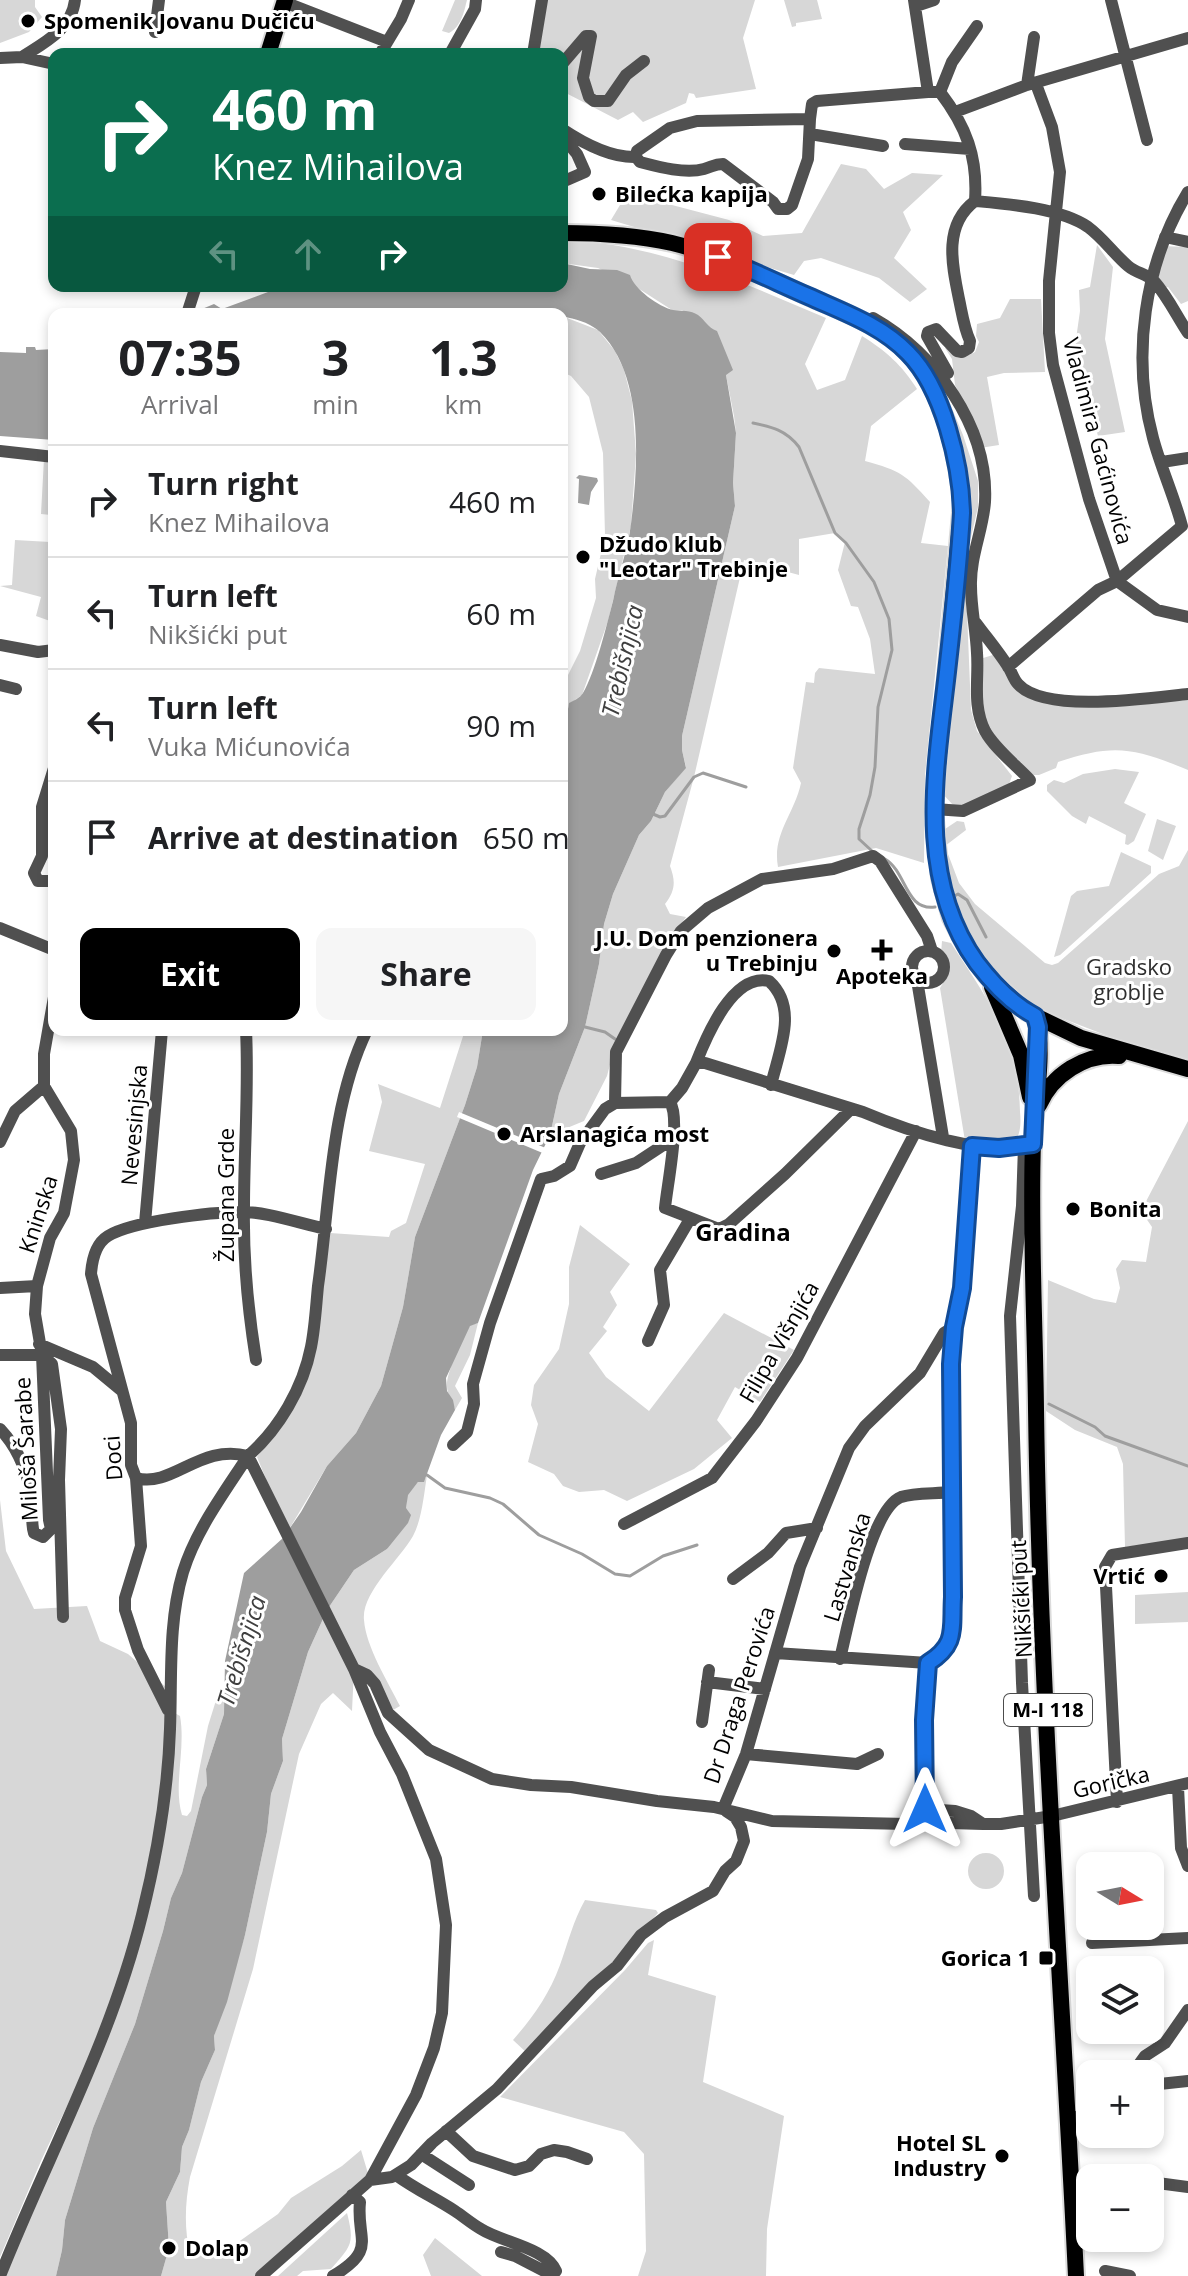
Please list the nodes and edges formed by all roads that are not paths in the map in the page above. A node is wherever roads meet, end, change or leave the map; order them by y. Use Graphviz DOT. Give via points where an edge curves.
graph roads {
  1 [pos="75,0"];
  2 [pos="159,0"];
  3 [pos="409,0"];
  4 [pos="476,0"];
  5 [pos="542,0"];
  6 [pos="934,0"];
  7 [pos="1111,0"];
  8 [pos="284,1"];
  9 [pos="915,3"];
  10 [pos="977,26"];
  11 [pos="155,32"];
  12 [pos="1034,37"];
  13 [pos="1188,38"];
  14 [pos="387,42"];
  15 [pos="270,48"];
  16 [pos="384,48"];
  17 [pos="453,48"];
  18 [pos="534,48"];
  19 [pos="1125,56"];
  20 [pos="11,57"];
  21 [pos="568,57"];
  22 [pos="644,61"];
  23 [pos="48,63"];
  24 [pos="0,67"];
  25 [pos="1032,85"];
  26 [pos="934,92"];
  27 [pos="955,112"];
  28 [pos="810,119"];
  29 [pos="568,133"];
  30 [pos="810,134"];
  31 [pos="1147,140"];
  32 [pos="568,143"];
  33 [pos="905,144"];
  34 [pos="883,146"];
  35 [pos="970,149"];
  36 [pos="636,157"];
  37 [pos="568,179"];
  38 [pos="1188,192"];
  39 [pos="975,201"];
  40 [pos="1057,214"];
  41 [pos="568,233"];
  42 [pos="1165,237"];
  43 [pos="1188,242"];
  44 [pos="1152,279"];
  45 [pos="826,304"];
  46 [pos="1188,333"];
  47 [pos="961,406"];
  48 [pos="0,451"];
  49 [pos="48,456"];
  50 [pos="1188,458"];
  51 [pos="1162,462"];
  52 [pos="1185,529"];
  53 [pos="1117,581"];
  54 [pos="1188,617"];
  55 [pos="975,622"];
  56 [pos="4,646"];
  57 [pos="996,650"];
  58 [pos="48,651"];
  59 [pos="977,657"];
  60 [pos="48,658"];
  61 [pos="1008,667"];
  62 [pos="0,685"];
  63 [pos="16,689"];
  64 [pos="1188,694"];
  65 [pos="48,790"];
  66 [pos="934,809"];
  67 [pos="48,881"];
  68 [pos="0,928"];
  69 [pos="48,948"];
  70 [pos="932,951"];
  71 [pos="986,975"];
  72 [pos="917,980"];
  73 [pos="1035,1016"];
  74 [pos="48,1031"];
  75 [pos="161,1036"];
  76 [pos="246,1036"];
  77 [pos="364,1036"];
  78 [pos="1144,1057"];
  79 [pos="696,1063"];
  80 [pos="1188,1069"];
  81 [pos="771,1085"];
  82 [pos="44,1086"];
  83 [pos="670,1102"];
  84 [pos="615,1103"];
  85 [pos="0,1108"];
  86 [pos="851,1109"];
  87 [pos="15,1111"];
  88 [pos="1034,1118"];
  89 [pos="916,1131"];
  90 [pos="943,1137"];
  91 [pos="674,1138"];
  92 [pos="0,1142"];
  93 [pos="1028,1145"];
  94 [pos="972,1146"];
  95 [pos="601,1174"];
  96 [pos="243,1211"];
  97 [pos="690,1219"];
  98 [pos="145,1223"];
  99 [pos="326,1229"];
  100 [pos="37,1286"];
  101 [pos="0,1288"];
  102 [pos="954,1327"];
  103 [pos="648,1341"];
  104 [pos="40,1350"];
  105 [pos="0,1355"];
  106 [pos="256,1360"];
  107 [pos="122,1391"];
  108 [pos="0,1429"];
  109 [pos="453,1445"];
  110 [pos="248,1456"];
  111 [pos="136,1478"];
  112 [pos="951,1492"];
  113 [pos="624,1524"];
  114 [pos="817,1528"];
  115 [pos="1188,1543"];
  116 [pos="733,1579"];
  117 [pos="63,1617"];
  118 [pos="775,1653"];
  119 [pos="840,1659"];
  120 [pos="928,1663"];
  121 [pos="354,1669"];
  122 [pos="765,1689"];
  123 [pos="170,1713"];
  124 [pos="702,1722"];
  125 [pos="746,1754"];
  126 [pos="878,1754"];
  127 [pos="1183,1785"];
  128 [pos="1117,1802"];
  129 [pos="723,1809"];
  130 [pos="925,1809"];
  131 [pos="1052,1816"];
  132 [pos="1029,1820"];
  133 [pos="918,1822"];
  134 [pos="983,1824"];
  135 [pos="1188,1866"];
  136 [pos="1034,1896"];
  137 [pos="1188,1938"];
  138 [pos="1092,1943"];
  139 [pos="1188,2010"];
  140 [pos="1142,2060"];
  141 [pos="1188,2081"];
  142 [pos="1164,2084"];
  143 [pos="1076,2117"];
  144 [pos="1066,2122"];
  145 [pos="446,2131"];
  146 [pos="421,2154"];
  147 [pos="587,2159"];
  148 [pos="396,2175"];
  149 [pos="1071,2177"];
  150 [pos="1076,2177"];
  151 [pos="370,2180"];
  152 [pos="1164,2184"];
  153 [pos="469,2185"];
  154 [pos="1188,2187"];
  155 [pos="352,2195"];
  156 [pos="501,2252"];
  157 [pos="1105,2268"];
  158 [pos="0,2276"];
  159 [pos="261,2276"];
  160 [pos="333,2276"];
  161 [pos="1076,2276"];
  162 [pos="1130,2276"];
  1 -- 20 [label="street" via="68,22 49,41"];
  2 -- 11 [label="street"];
  3 -- 14 [label="street"];
  4 -- 17 [label="street"];
  5 -- 18 [label="street"];
  6 -- 9 [label="street"];
  7 -- 19 [label="street"];
  8 -- 14 [label="street"];
  8 -- 15 [label="main road"];
  9 -- 26 [label="street"];
  10 -- 26 [label="street"];
  12 -- 25 [label="street"];
  13 -- 19 [label="street"];
  14 -- 16 [label="street"];
  19 -- 25 [label="street"];
  19 -- 31 [label="street"];
  20 -- 23 [label="street"];
  20 -- 24 [label="street"];
  21 -- 22 [label="street" via="591,36 583,78 589,97 601,103"];
  25 -- 27 [label="street"];
  25 -- 40 [label="street, Vladimira Gaćinovića" via="1059,157"];
  26 -- 27 [label="street"];
  26 -- 28 [label="street" via="817,101"];
  27 -- 35 [label="street"];
  28 -- 30 [label="street"];
  28 -- 36 [label="street" via="697,121 662,133"];
  29 -- 36 [label="street" via="621,157"];
  30 -- 34 [label="street"];
  30 -- 36 [label="street" via="808,159 792,205 783,210 723,164 670,168"];
  32 -- 37 [label="street" via="585,172"];
  33 -- 35 [label="street"];
  35 -- 39 [label="street" via="977,172"];
  38 -- 42 [label="street"];
  39 -- 40 [label="street"];
  39 -- 47 [label="street" via="959,219 952,238 969,348 957,351 936,329 927,336"];
  40 -- 44 [label="street" via="1091,229 1130,268"];
  40 -- 53 [label="street, Vladimira Gaćinovića" via="1049,281 1053,365"];
  41 -- 45 [label="main road, M-I 118" via="629,236 685,247"];
  42 -- 43 [label="street"];
  42 -- 44 [label="street"];
  44 -- 46 [label="street"];
  44 -- 51 [label="street" via="1143,371"];
  45 -- 47 [label="street" via="849,306 906,339 936,369"];
  45 -- 66 [label="main road, M-I 118" via="880,331 915,360 937,399 957,469 962,522"];
  47 -- 55 [label="street" via="983,472 985,503 971,587"];
  48 -- 49 [label="street"];
  50 -- 51 [label="street"];
  51 -- 52 [label="street"];
  52 -- 53 [label="street"];
  53 -- 54 [label="street" via="1157,610"];
  53 -- 61 [label="street" via="1098,590"];
  55 -- 57 [label="street"];
  55 -- 59 [label="street"];
  56 -- 58 [label="street"];
  56 -- 60 [label="street"];
  57 -- 59 [label="street"];
  57 -- 61 [label="street"];
  59 -- 66 [label="street" via="975,692 986,732 1030,780 963,811"];
  61 -- 64 [label="street" via="1019,686 1062,701"];
  62 -- 63 [label="street"];
  65 -- 67 [label="street" via="42,807 42,856 34,873 38,881"];
  66 -- 71 [label="main road, M-I 118" via="947,907"];
  68 -- 69 [label="street"];
  70 -- 72 [label="street" via="913,959 911,970"];
  70 -- 72 [label="street" via="941,958 943,973 932,983"];
  70 -- 84 [label="street" via="873,856 833,869 762,879 708,908 681,931 616,1052"];
  71 -- 73 [label="main road, M-I 118"];
  71 -- 88 [label="main road, M-I 118" via="1021,1055"];
  72 -- 90 [label="street"];
  73 -- 78 [label="main road" via="1081,1038"];
  73 -- 88 [label="main road, Nikšićki put / M-I 118"];
  74 -- 82 [label="street"];
  75 -- 98 [label="street, Nevesinjska"];
  76 -- 96 [label="street, Župana Grde"];
  77 -- 99 [label="street" via="346,1086"];
  78 -- 80 [label="main road"];
  78 -- 88 [label="main road" via="1107,1055 1082,1062 1047,1088"];
  79 -- 81 [label="street"];
  79 -- 81 [label="street" via="715,1019 745,985 769,981 782,998 786,1016"];
  79 -- 83 [label="street"];
  81 -- 86 [label="street"];
  82 -- 87 [label="street"];
  82 -- 100 [label="street, Kninska" via="71,1131 74,1160 64,1213 50,1238"];
  83 -- 84 [label="street"];
  83 -- 91 [label="street"];
  84 -- 109 [label="street" via="594,1121 570,1166 541,1179 490,1323 473,1384 467,1432"];
  85 -- 87 [label="street"];
  86 -- 89 [label="street"];
  86 -- 97 [label="street" via="729,1224 719,1229"];
  87 -- 92 [label="street"];
  88 -- 93 [label="main road, Nikšićki put / M-I 118"];
  89 -- 90 [label="street"];
  89 -- 113 [label="street, Filipa Višnjića" via="797,1358 756,1421 712,1478"];
  90 -- 94 [label="street"];
  91 -- 95 [label="street" via="636,1163"];
  91 -- 97 [label="street" via="665,1208"];
  93 -- 94 [label="street"];
  93 -- 131 [label="main road, Nikšićki put / M-I 118"];
  93 -- 132 [label="street, Nikšićki put" via="1010,1316"];
  94 -- 102 [label="street" via="962,1288"];
  96 -- 98 [label="street, Doci"];
  96 -- 99 [label="street, Doci"];
  96 -- 106 [label="street, Župana Grde"];
  97 -- 103 [label="street" via="660,1270 664,1305"];
  98 -- 107 [label="street, Doci" via="108,1236 91,1262"];
  99 -- 110 [label="street" via="311,1348 300,1383 272,1432"];
  100 -- 101 [label="street"];
  100 -- 104 [label="street, Kninska"];
  102 -- 112 [label="street"];
  102 -- 114 [label="street, Dr Draga Perovića" via="944,1333 914,1380 849,1448"];
  104 -- 105 [label="street"];
  104 -- 107 [label="street" via="93,1367"];
  104 -- 108 [label="street, Miloša Šarabe" via="48,1535 34,1533 26,1473"];
  104 -- 117 [label="street, Miloša Šarabe" via="55,1374 61,1429"];
  107 -- 111 [label="street, Doci"];
  110 -- 111 [label="street" via="216,1455 156,1480"];
  110 -- 121 [label="street"];
  110 -- 123 [label="street" via="194,1544 183,1574 173,1620"];
  111 -- 123 [label="street, Doci" via="141,1546 125,1610 138,1650"];
  112 -- 119 [label="street, Lastvanska" via="900,1498 884,1511"];
  112 -- 120 [label="street" via="951,1635 944,1653"];
  114 -- 116 [label="street" via="786,1533"];
  114 -- 118 [label="street, Dr Draga Perovića"];
  115 -- 128 [label="street" via="1112,1555 1105,1567"];
  118 -- 119 [label="street"];
  118 -- 122 [label="street, Dr Draga Perovića"];
  119 -- 120 [label="street"];
  120 -- 130 [label="street"];
  121 -- 129 [label="street" via="375,1684 388,1713 414,1738 467,1769 510,1782"];
  121 -- 151 [label="street" via="436,1859 446,1925 442,2013 434,2048 416,2095"];
  122 -- 124 [label="street" via="708,1676"];
  122 -- 125 [label="street, Dr Draga Perovića"];
  123 -- 158 [label="street" via="150,1884 125,1982"];
  125 -- 126 [label="street" via="857,1764"];
  125 -- 129 [label="street, Dr Draga Perovića"];
  127 -- 128 [label="street, Gorička"];
  127 -- 135 [label="street, Gorička" via="1181,1848"];
  128 -- 131 [label="street, Gorička"];
  129 -- 133 [label="street" via="772,1821"];
  129 -- 145 [label="street, Dr Draga Perovića" via="735,1817 744,1841 713,1891 641,1935 497,2089"];
  130 -- 133 [label="street"];
  130 -- 134 [label="street" via="955,1811"];
  131 -- 132 [label="street, Gorička"];
  131 -- 144 [label="main road, Nikšićki put / M-I 118"];
  132 -- 134 [label="street, Gorička"];
  132 -- 136 [label="street, Nikšićki put"];
  133 -- 134 [label="street"];
  137 -- 138 [label="street"];
  139 -- 140 [label="street" via="1165,2043"];
  141 -- 142 [label="street"];
  143 -- 144 [label="street"];
  144 -- 149 [label="main road, Nikšićki put / M-I 118"];
  145 -- 146 [label="street, Dr Draga Perovića"];
  145 -- 147 [label="street" via="473,2156 515,2170 554,2150"];
  146 -- 148 [label="street, Dr Draga Perovića"];
  146 -- 153 [label="street"];
  148 -- 151 [label="street, Dr Draga Perovića"];
  148 -- 156 [label="street" via="483,2231 538,2254 556,2271 552,2275"];
  149 -- 150 [label="street"];
  149 -- 161 [label="main road, Nikšićki put / M-I 118"];
  151 -- 155 [label="street"];
  152 -- 154 [label="street"];
  155 -- 159 [label="street"];
  155 -- 160 [label="street" via="360,2202 364,2246"];
  157 -- 162 [label="street"];
}
